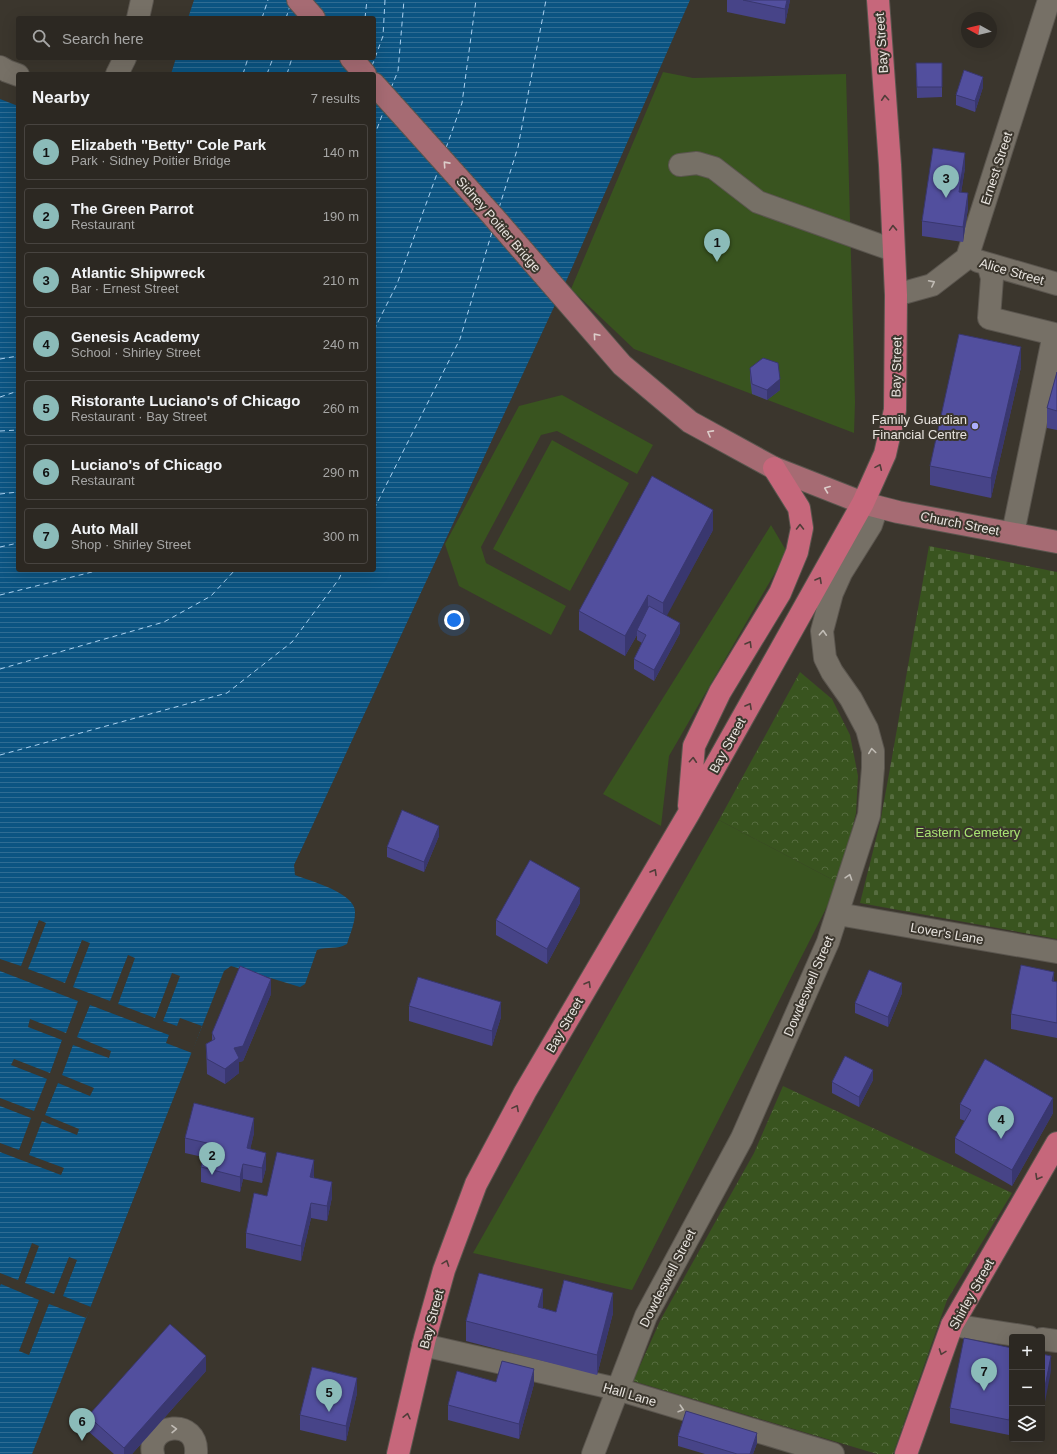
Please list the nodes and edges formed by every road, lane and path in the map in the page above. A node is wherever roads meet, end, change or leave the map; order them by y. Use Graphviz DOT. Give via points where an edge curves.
graph roads {
  1 [pos="142,0"];
  2 [pos="298,0"];
  3 [pos="878,0"];
  4 [pos="1050,0"];
  5 [pos="138,16"];
  6 [pos="312,16"];
  7 [pos="125,60"];
  8 [pos="353,60"];
  9 [pos="0,67"];
  10 [pos="118,72"];
  11 [pos="363,72"];
  12 [pos="16,73"];
  13 [pos="376,86"];
  14 [pos="680,166"];
  15 [pos="893,250"];
  16 [pos="967,258"];
  17 [pos="988,264"];
  18 [pos="1057,284"];
  19 [pos="896,295"];
  20 [pos="774,468"];
  21 [pos="870,505"];
  22 [pos="1013,533"];
  23 [pos="1057,542"];
  24 [pos="688,813"];
  25 [pos="838,914"];
  26 [pos="1057,952"];
  27 [pos="1057,1143"];
  28 [pos="952,1325"];
  29 [pos="1009,1334"];
  30 [pos="1045,1339"];
  31 [pos="1057,1341"];
  32 [pos="423,1345"];
  33 [pos="617,1389"];
  34 [pos="153,1454"];
  35 [pos="196,1454"];
  36 [pos="398,1454"];
  37 [pos="593,1454"];
  38 [pos="833,1454"];
  39 [pos="906,1454"];
  1 -- 5 [label="street"];
  2 -- 6 [label="main road"];
  15 -- 3 [label="highway, Bay Street, one-way" via="890,165"];
  4 -- 16 [label="street, Ernest Street"];
  7 -- 10 [label="street"];
  8 -- 11 [label="main road"];
  9 -- 12 [label="street"];
  20 -- 13 [label="main road, Sidney Poitier Bridge, one-way" via="690,422 622,365"];
  14 -- 15 [label="street" via="697,163 714,168 758,202"];
  15 -- 19 [label="highway, Bay Street"];
  16 -- 17 [label="street, Alice Street"];
  19 -- 16 [label="street, one-way" via="932,285"];
  17 -- 18 [label="street, Alice Street"];
  17 -- 22 [label="street" via="992,278 989,318 1054,334"];
  21 -- 19 [label="highway, Bay Street, one-way" via="895,410"];
  21 -- 20 [label="main road, Church Street, one-way"];
  24 -- 20 [label="highway, one-way" via="694,746 720,692 780,593 797,552 802,528 798,508"];
  21 -- 22 [label="main road, Church Street"];
  24 -- 21 [label="highway, Bay Street, one-way"];
  25 -- 21 [label="street, Dowdeswell Street, one-way" via="869,816 873,768 867,730 851,699 832,672 826,658 822,631 832,593 841,573 870,525"];
  22 -- 23 [label="main road, Church Street"];
  32 -- 24 [label="highway, Bay Street, one-way" via="444,1270 476,1184 525,1092"];
  25 -- 26 [label="street, Lover's Lane"];
  25 -- 33 [label="street, Dowdeswell Street" via="742,1138 646,1316"];
  27 -- 28 [label="highway, Shirley Street, one-way"];
  28 -- 29 [label="street"];
  28 -- 39 [label="highway, Shirley Street, one-way"];
  30 -- 31 [label="street"];
  32 -- 33 [label="street, Hall Lane"];
  36 -- 32 [label="highway, Bay Street, one-way"];
  33 -- 37 [label="street, Dowdeswell Street"];
  33 -- 38 [label="street, Hall Lane, one-way"];
  34 -- 35 [label="street, one-way" via="156,1437 166,1429 179,1428 190,1434 197,1445"];
}
